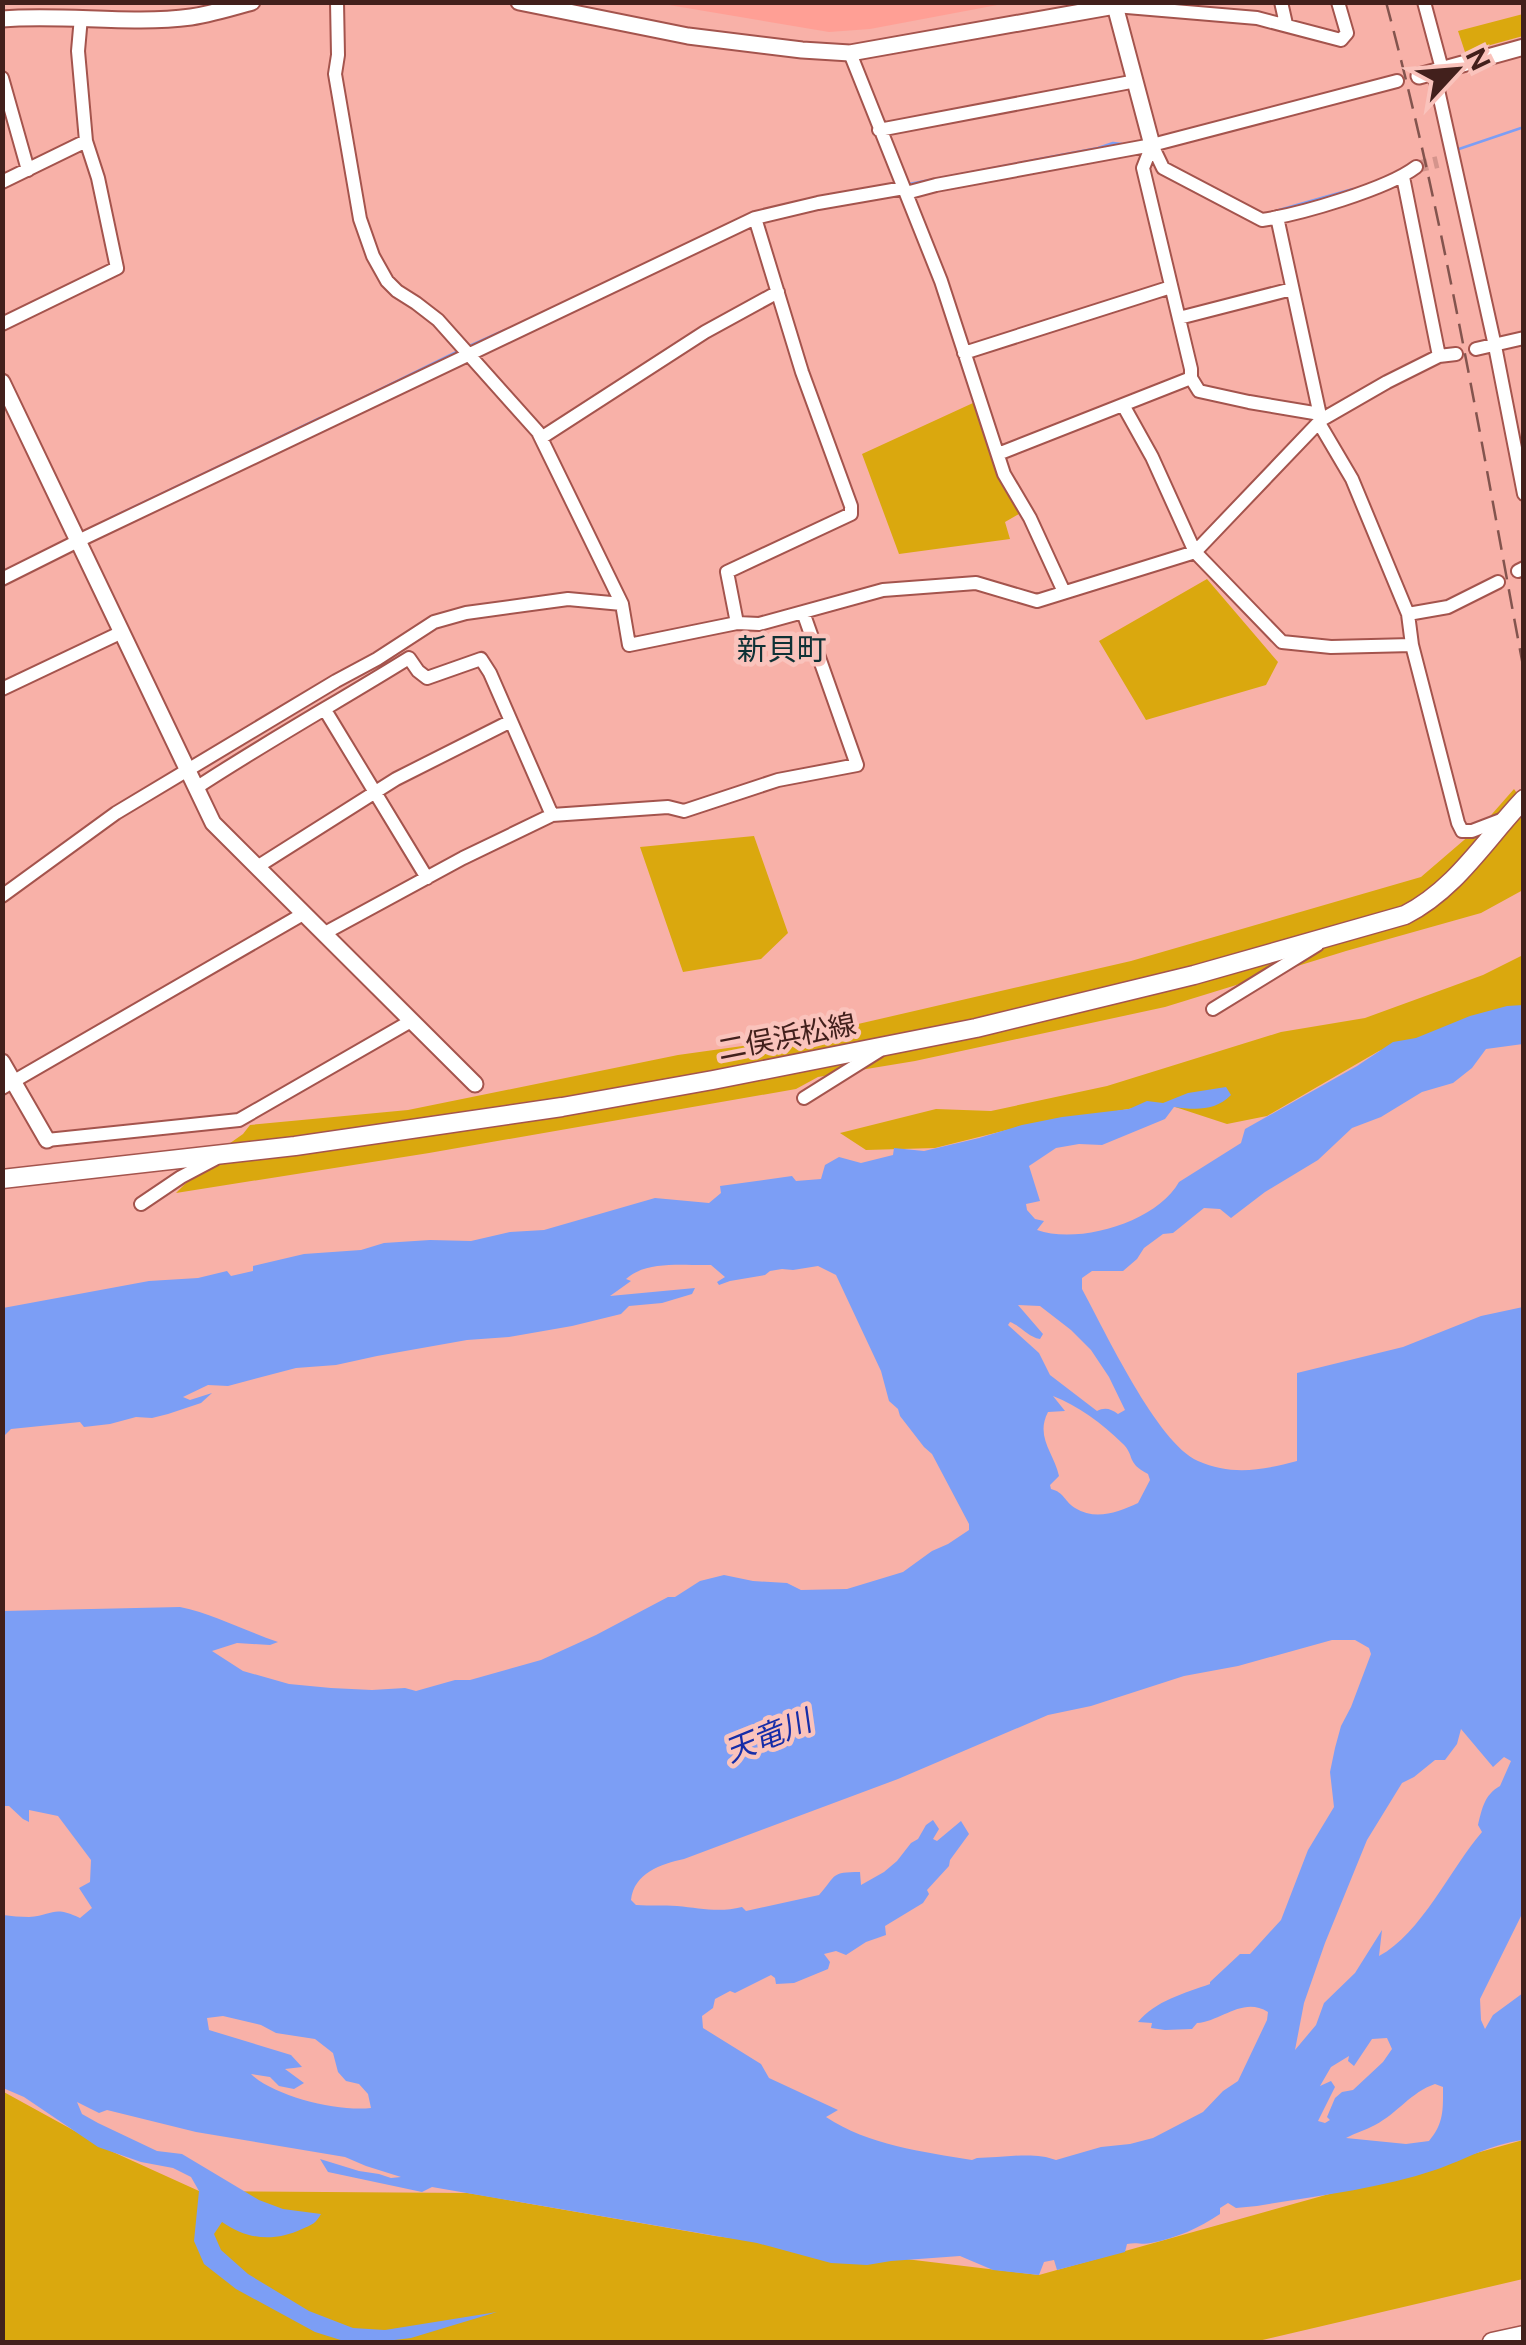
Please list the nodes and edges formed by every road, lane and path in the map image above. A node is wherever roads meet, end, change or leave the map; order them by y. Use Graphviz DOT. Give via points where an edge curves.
graph roads {
  1 [pos="252,2"];
  2 [pos="337,2"];
  3 [pos="518,2"];
  4 [pos="1280,2"];
  5 [pos="1338,2"];
  6 [pos="1424,2"];
  7 [pos="1114,4"];
  8 [pos="1182,7"];
  9 [pos="36,9"];
  10 [pos="81,17"];
  11 [pos="2,18"];
  12 [pos="1286,24"];
  13 [pos="1524,47"];
  14 [pos="850,53"];
  15 [pos="1431,72"];
  16 [pos="2,78"];
  17 [pos="1136,80"];
  18 [pos="1397,81"];
  19 [pos="879,130"];
  20 [pos="86,141"];
  21 [pos="1152,145"];
  22 [pos="1454,158"];
  23 [pos="1438,162"];
  24 [pos="1416,167"];
  25 [pos="28,170"];
  26 [pos="1403,176"];
  27 [pos="2,182"];
  28 [pos="905,191"];
  29 [pos="1277,217"];
  30 [pos="755,218"];
  31 [pos="1171,287"];
  32 [pos="1292,290"];
  33 [pos="778,292"];
  34 [pos="1179,318"];
  35 [pos="2,324"];
  36 [pos="1524,338"];
  37 [pos="1496,346"];
  38 [pos="1476,349"];
  39 [pos="964,352"];
  40 [pos="1456,354"];
  41 [pos="467,355"];
  42 [pos="1439,356"];
  43 [pos="1191,378"];
  44 [pos="2,382"];
  45 [pos="1123,405"];
  46 [pos="1320,419"];
  47 [pos="541,438"];
  48 [pos="998,454"];
  49 [pos="1524,494"];
  50 [pos="78,541"];
  51 [pos="1195,552"];
  52 [pos="2,580"];
  53 [pos="1498,582"];
  54 [pos="1064,592"];
  55 [pos="622,604"];
  56 [pos="802,612"];
  57 [pos="1408,614"];
  58 [pos="736,623"];
  59 [pos="122,632"];
  60 [pos="1412,644"];
  61 [pos="2,689"];
  62 [pos="325,710"];
  63 [pos="511,720"];
  64 [pos="188,772"];
  65 [pos="196,788"];
  66 [pos="373,792"];
  67 [pos="1524,799"];
  68 [pos="552,815"];
  69 [pos="1506,818"];
  70 [pos="256,868"];
  71 [pos="427,878"];
  72 [pos="2,896"];
  73 [pos="303,914"];
  74 [pos="323,934"];
  75 [pos="1328,938"];
  76 [pos="1213,1009"];
  77 [pos="411,1021"];
  78 [pos="889,1044"];
  79 [pos="2,1062"];
  80 [pos="8,1084"];
  81 [pos="475,1084"];
  82 [pos="804,1098"];
  83 [pos="47,1140"];
  84 [pos="228,1152"];
  85 [pos="2,1178"];
  86 [pos="140,1204"];
  87 [pos="1524,2335"];
  88 [pos="1492,2342"];
  1 -- 10 [label="street" via="187,18"];
  2 -- 41 [label="street" via="335,74 360,219 373,256 397,292 438,320"];
  3 -- 14 [label="street" via="688,36"];
  4 -- 12 [label="street"];
  5 -- 12 [label="street" via="1346,34 1341,40"];
  6 -- 15 [label="street"];
  7 -- 8 [label="street"];
  7 -- 14 [label="street"];
  7 -- 17 [label="street"];
  8 -- 12 [label="street"];
  9 -- 10 [label="street"];
  9 -- 11 [label="street"];
  10 -- 20 [label="street"];
  13 -- 15 [label="street"];
  14 -- 19 [label="street"];
  15 -- 22 [label="street"];
  16 -- 25 [label="street"];
  17 -- 19 [label="street"];
  17 -- 21 [label="street"];
  18 -- 21 [label="street"];
  19 -- 28 [label="street"];
  20 -- 25 [label="street"];
  20 -- 35 [label="street" via="117,268"];
  21 -- 28 [label="street"];
  21 -- 29 [label="street" via="1163,168 1262,220"];
  21 -- 31 [label="street" via="1144,168"];
  22 -- 23 [label="street"];
  22 -- 37 [label="street"];
  24 -- 26 [label="street"];
  25 -- 27 [label="street"];
  26 -- 29 [label="street"];
  26 -- 42 [label="street"];
  28 -- 30 [label="street"];
  28 -- 39 [label="street"];
  29 -- 32 [label="street"];
  30 -- 33 [label="street"];
  30 -- 41 [label="street"];
  31 -- 34 [label="street"];
  31 -- 39 [label="street"];
  32 -- 34 [label="street"];
  32 -- 46 [label="street"];
  33 -- 47 [label="street"];
  33 -- 58 [label="street" via="851,514 727,572"];
  34 -- 43 [label="street"];
  36 -- 37 [label="street"];
  37 -- 38 [label="street"];
  37 -- 49 [label="street"];
  39 -- 48 [label="street"];
  40 -- 42 [label="street"];
  41 -- 47 [label="street"];
  41 -- 50 [label="street"];
  42 -- 46 [label="street"];
  43 -- 45 [label="street"];
  43 -- 46 [label="street" via="1200,390"];
  44 -- 50 [label="street"];
  45 -- 48 [label="street"];
  45 -- 51 [label="street"];
  46 -- 51 [label="street"];
  46 -- 57 [label="street"];
  47 -- 55 [label="street"];
  48 -- 54 [label="street"];
  50 -- 52 [label="street"];
  50 -- 59 [label="street"];
  51 -- 54 [label="street"];
  51 -- 60 [label="street" via="1282,642 1331,648"];
  53 -- 57 [label="street" via="1448,606"];
  54 -- 56 [label="street" via="1037,600 958,584 883,590"];
  55 -- 58 [label="street" via="629,645"];
  55 -- 64 [label="street" via="568,599 434,622"];
  56 -- 58 [label="street"];
  56 -- 68 [label="street" via="857,765 778,780 684,810"];
  57 -- 60 [label="street"];
  59 -- 61 [label="street"];
  59 -- 64 [label="street"];
  60 -- 69 [label="street" via="1462,831"];
  62 -- 63 [label="street" via="409,658 427,678 480,659"];
  62 -- 65 [label="street"];
  62 -- 66 [label="street"];
  63 -- 66 [label="street"];
  63 -- 68 [label="street"];
  64 -- 65 [label="street"];
  64 -- 72 [label="street" via="116,812"];
  65 -- 70 [label="street" via="213,824"];
  66 -- 70 [label="street"];
  66 -- 71 [label="street"];
  67 -- 69 [label="main road, 二俣浜松線"];
  68 -- 71 [label="street"];
  69 -- 75 [label="main road, 二俣浜松線" via="1425,904"];
  70 -- 73 [label="street"];
  71 -- 74 [label="street"];
  73 -- 74 [label="street"];
  73 -- 80 [label="street"];
  74 -- 77 [label="street"];
  75 -- 76 [label="street"];
  75 -- 78 [label="main road, 二俣浜松線" via="1012,1020"];
  77 -- 81 [label="street"];
  77 -- 83 [label="street" via="239,1120"];
  78 -- 82 [label="street"];
  78 -- 84 [label="main road, 二俣浜松線" via="562,1107"];
  79 -- 80 [label="street"];
  80 -- 83 [label="street"];
  84 -- 85 [label="main road, 二俣浜松線"];
  84 -- 86 [label="street"];
  87 -- 88 [label="main road"];
}
